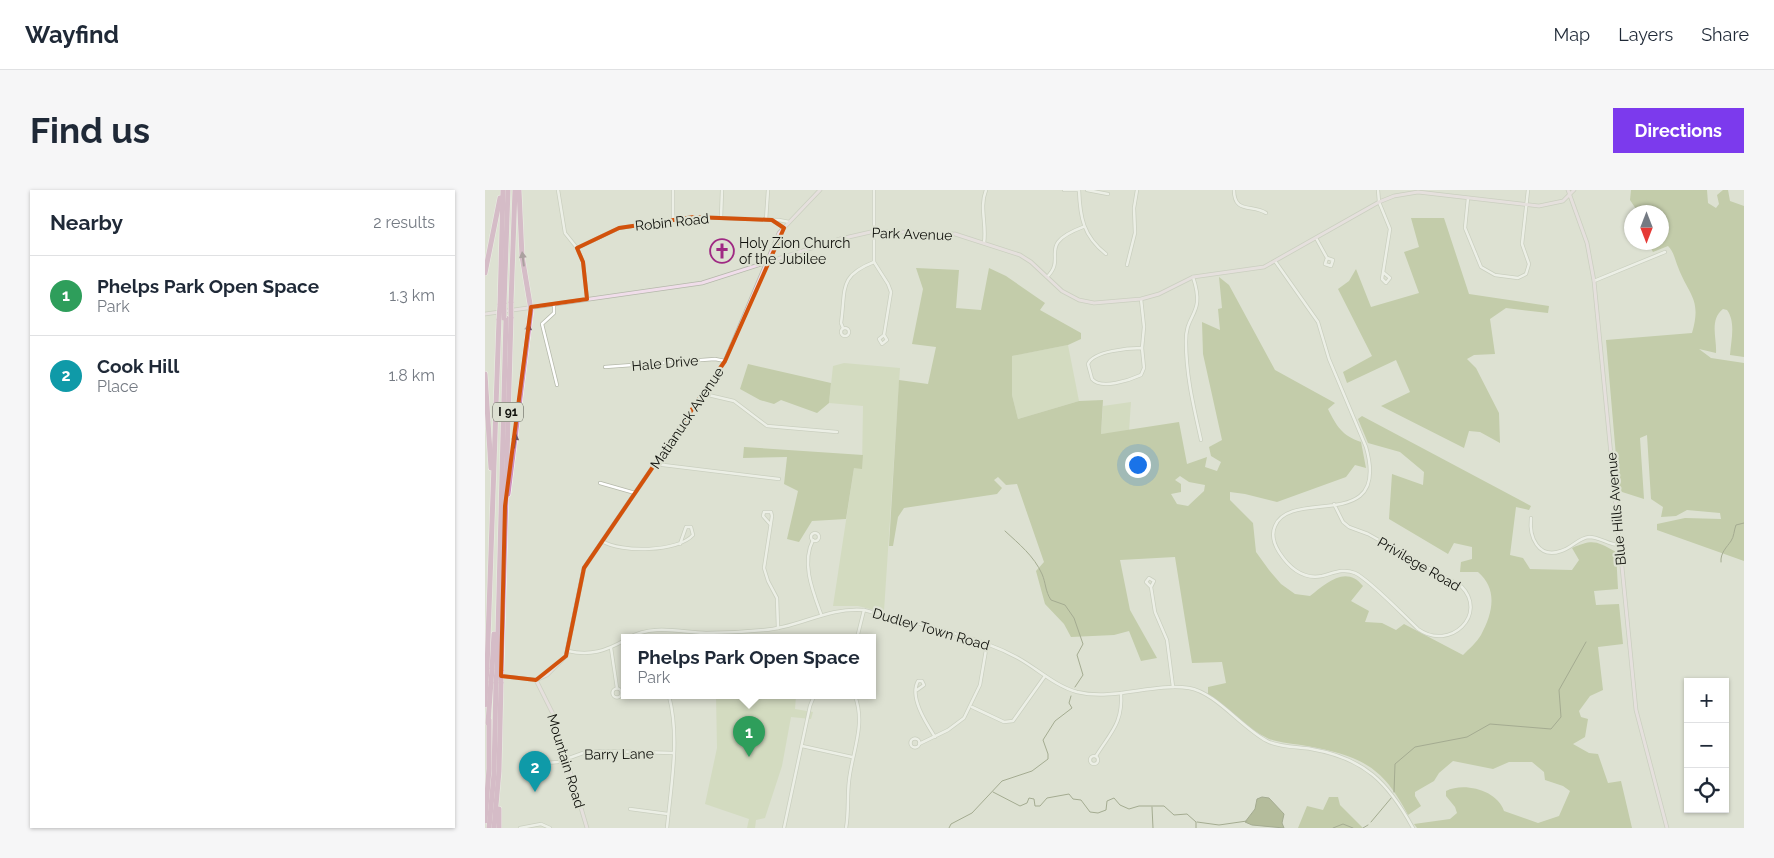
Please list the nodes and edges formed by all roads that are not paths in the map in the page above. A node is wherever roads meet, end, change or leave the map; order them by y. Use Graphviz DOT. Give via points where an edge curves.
graph roads {
  1 [pos="502,190"];
  2 [pos="509,190"];
  3 [pos="517,190"];
  4 [pos="558,190"];
  5 [pos="673,190"];
  6 [pos="722,190"];
  7 [pos="767,190"];
  8 [pos="820,190"];
  9 [pos="874,190"];
  10 [pos="986,190"];
  11 [pos="1064,190"];
  12 [pos="1079,190"];
  13 [pos="1087,190"];
  14 [pos="1137,190"];
  15 [pos="1234,190"];
  16 [pos="1378,190"];
  17 [pos="1528,190"];
  18 [pos="1568,190"];
  19 [pos="1574,190"];
  20 [pos="1108,194"];
  21 [pos="1570,196"];
  22 [pos="1468,198"];
  23 [pos="1379,202"];
  24 [pos="1527,206"];
  25 [pos="1266,213"];
  26 [pos="721,218"];
  27 [pos="673,220"];
  28 [pos="766,220"];
  29 [pos="772,220"];
  30 [pos="789,222"];
  31 [pos="1083,227"];
  32 [pos="784,228"];
  33 [pos="875,231"];
  34 [pos="1316,238"];
  35 [pos="984,243"];
  36 [pos="577,248"];
  37 [pos="1665,252"];
  38 [pos="1106,254"];
  39 [pos="1327,258"];
  40 [pos="1275,261"];
  41 [pos="767,262"];
  42 [pos="874,262"];
  43 [pos="1127,265"];
  44 [pos="485,273"];
  45 [pos="1384,273"];
  46 [pos="1193,277"];
  47 [pos="1047,278"];
  48 [pos="1594,281"];
  49 [pos="587,299"];
  50 [pos="1141,299"];
  51 [pos="506,304"];
  52 [pos="554,304"];
  53 [pos="531,307"];
  54 [pos="485,314"];
  55 [pos="505,318"];
  56 [pos="843,328"];
  57 [pos="883,335"];
  58 [pos="1142,348"];
  59 [pos="725,361"];
  60 [pos="605,367"];
  61 [pos="485,374"];
  62 [pos="557,386"];
  63 [pos="704,394"];
  64 [pos="837,432"];
  65 [pos="1201,440"];
  66 [pos="655,464"];
  67 [pos="779,479"];
  68 [pos="600,483"];
  69 [pos="494,488"];
  70 [pos="635,493"];
  71 [pos="1334,504"];
  72 [pos="505,506"];
  73 [pos="1531,518"];
  74 [pos="770,524"];
  75 [pos="813,540"];
  76 [pos="601,541"];
  77 [pos="681,544"];
  78 [pos="1619,545"];
  79 [pos="1151,587"];
  80 [pos="864,610"];
  81 [pos="821,614"];
  82 [pos="778,628"];
  83 [pos="636,634"];
  84 [pos="858,634"];
  85 [pos="621,642"];
  86 [pos="987,644"];
  87 [pos="611,648"];
  88 [pos="568,651"];
  89 [pos="493,676"];
  90 [pos="1045,676"];
  91 [pos="536,680"];
  92 [pos="1173,687"];
  93 [pos="617,688"];
  94 [pos="917,690"];
  95 [pos="1121,692"];
  96 [pos="670,699"];
  97 [pos="814,699"];
  98 [pos="855,699"];
  99 [pos="485,705"];
  100 [pos="971,707"];
  101 [pos="489,720"];
  102 [pos="935,737"];
  103 [pos="919,744"];
  104 [pos="802,746"];
  105 [pos="673,753"];
  106 [pos="1096,756"];
  107 [pos="852,757"];
  108 [pos="566,758"];
  109 [pos="525,759"];
  110 [pos="485,781"];
  111 [pos="498,789"];
  112 [pos="630,809"];
  113 [pos="668,814"];
  114 [pos="485,821"];
  115 [pos="488,828"];
  116 [pos="494,828"];
  117 [pos="499,828"];
  118 [pos="520,828"];
  119 [pos="550,828"];
  120 [pos="587,828"];
  121 [pos="667,828"];
  122 [pos="784,828"];
  123 [pos="846,828"];
  124 [pos="1413,828"];
  125 [pos="1667,828"];
  1 -- 44 [label="highway"];
  1 -- 51 [label="highway, I 91"];
  2 -- 51 [label="highway"];
  3 -- 51 [label="highway, I 91"];
  53 -- 3 [label="highway, one-way" via="521,248"];
  4 -- 36 [label="street" via="565,233"];
  5 -- 27 [label="street"];
  6 -- 26 [label="street"];
  7 -- 28 [label="street"];
  8 -- 30 [label="main road, Matianuck Avenue"];
  9 -- 33 [label="street"];
  10 -- 35 [label="street" via="982,207 986,228"];
  11 -- 12 [label="street"];
  12 -- 31 [label="street"];
  13 -- 20 [label="street"];
  14 -- 43 [label="street" via="1135,233"];
  15 -- 25 [label="street" via="1238,204"];
  16 -- 23 [label="street"];
  17 -- 24 [label="street"];
  18 -- 21 [label="main road, Blue Hills Avenue"];
  19 -- 21 [label="main road"];
  21 -- 24 [label="main road, Park Avenue" via="1551,205"];
  21 -- 48 [label="main road, Blue Hills Avenue" via="1587,243"];
  22 -- 23 [label="main road, Park Avenue" via="1418,192"];
  22 -- 24 [label="main road, Park Avenue"];
  22 -- 24 [label="street" via="1466,230 1481,265 1495,275 1518,278 1528,272 1529,264 1522,245"];
  23 -- 34 [label="main road, Park Avenue"];
  23 -- 45 [label="street" via="1389,229"];
  26 -- 27 [label="street, Robin Road"];
  26 -- 28 [label="street, Robin Road"];
  27 -- 36 [label="street, Robin Road" via="619,228"];
  28 -- 29 [label="street, Robin Road"];
  29 -- 30 [label="street, Robin Road"];
  29 -- 32 [label="street"];
  30 -- 32 [label="main road, Matianuck Avenue"];
  31 -- 38 [label="street"];
  31 -- 47 [label="street" via="1058,240 1053,270"];
  32 -- 41 [label="main road, Matianuck Avenue"];
  33 -- 35 [label="main road, Park Avenue" via="945,232"];
  33 -- 41 [label="main road, Park Avenue" via="840,238"];
  33 -- 42 [label="street"];
  34 -- 39 [label="street"];
  34 -- 40 [label="main road, Park Avenue"];
  35 -- 47 [label="main road, Park Avenue" via="1020,255"];
  36 -- 49 [label="street" via="583,262"];
  37 -- 48 [label="street"];
  40 -- 46 [label="main road, Park Avenue" via="1251,270"];
  40 -- 71 [label="street, Privilege Road" via="1318,322 1329,359 1368,453 1368,480 1364,491 1355,500"];
  41 -- 49 [label="main road, Park Avenue" via="702,283"];
  41 -- 59 [label="main road, Matianuck Avenue"];
  42 -- 56 [label="street" via="857,269 846,283"];
  42 -- 57 [label="street" via="891,292"];
  46 -- 50 [label="main road, Park Avenue"];
  46 -- 65 [label="street" via="1198,291 1198,306 1186,341 1190,386"];
  47 -- 50 [label="main road, Park Avenue" via="1065,294 1084,302"];
  48 -- 78 [label="main road, Blue Hills Avenue"];
  49 -- 52 [label="main road, Park Avenue"];
  50 -- 58 [label="street"];
  51 -- 55 [label="highway, I 91, bridge"];
  51 -- 55 [label="highway, I 91, bridge"];
  52 -- 53 [label="main road, Park Avenue"];
  52 -- 62 [label="street" via="554,313 542,325"];
  53 -- 54 [label="main road, Park Avenue"];
  72 -- 53 [label="highway, one-way"];
  55 -- 69 [label="highway, I 91"];
  55 -- 72 [label="highway, I 91"];
  55 -- 89 [label="highway"];
  58 -- 58 [label="street" via="1093,357 1088,364 1093,382 1112,383 1141,375 1144,368"];
  59 -- 60 [label="street, Hale Drive"];
  59 -- 63 [label="main road, Matianuck Avenue"];
  61 -- 69 [label="highway"];
  63 -- 64 [label="street" via="734,401 767,426"];
  63 -- 66 [label="main road, Matianuck Avenue"];
  66 -- 67 [label="street"];
  66 -- 70 [label="main road, Matianuck Avenue"];
  68 -- 70 [label="street"];
  69 -- 89 [label="highway, I 91"];
  70 -- 76 [label="main road, Matianuck Avenue"];
  71 -- 71 [label="street, Privilege Road" via="1289,513 1278,521 1273,538 1287,566 1318,576 1340,571 1354,572 1418,629 1432,636 1449,635 1463,627 1470,607 1469,596 1461,586 1349,527"];
  72 -- 89 [label="highway, I 91"];
  73 -- 78 [label="street" via="1530,533 1541,549 1562,551 1579,540 1591,537"];
  74 -- 74 [label="street" via="772,514 766,511 763,516"];
  74 -- 82 [label="street" via="764,568 777,598"];
  75 -- 81 [label="street" via="809,554 810,576"];
  76 -- 77 [label="street" via="609,546 648,549"];
  76 -- 88 [label="main road, Matianuck Avenue" via="584,568"];
  77 -- 77 [label="street" via="693,535 691,527 685,527"];
  78 -- 125 [label="main road, Blue Hills Avenue" via="1637,716"];
  79 -- 92 [label="street" via="1155,612 1167,640"];
  80 -- 81 [label="street, Dudley Town Road" via="845,608"];
  80 -- 84 [label="street"];
  80 -- 86 [label="street, Dudley Town Road"];
  81 -- 82 [label="street, Dudley Town Road"];
  82 -- 83 [label="street, Dudley Town Road" via="707,633 654,629"];
  85 -- 87 [label="street, Dudley Town Road"];
  86 -- 90 [label="street, Dudley Town Road" via="1018,658"];
  86 -- 100 [label="street" via="980,685"];
  87 -- 88 [label="street, Dudley Town Road" via="593,653"];
  87 -- 93 [label="street"];
  88 -- 91 [label="main road" via="562,662"];
  89 -- 91 [label="street"];
  89 -- 99 [label="highway, I 91"];
  89 -- 101 [label="highway"];
  89 -- 111 [label="highway, I 91"];
  89 -- 115 [label="highway" via="495,728"];
  90 -- 95 [label="street, Dudley Town Road" via="1078,692"];
  90 -- 100 [label="street" via="1013,721 1004,722"];
  91 -- 108 [label="main road, Mountain Road" via="553,714"];
  92 -- 95 [label="street, Dudley Town Road"];
  92 -- 124 [label="street, Dudley Town Road" via="1204,693 1248,730 1269,742 1331,752 1357,762 1394,796"];
  94 -- 102 [label="street" via="918,708"];
  95 -- 106 [label="street" via="1119,719"];
  96 -- 105 [label="street"];
  97 -- 104 [label="street"];
  98 -- 107 [label="street" via="860,727"];
  100 -- 102 [label="street" via="960,723"];
  101 -- 110 [label="highway"];
  101 -- 114 [label="highway"];
  102 -- 103 [label="street"];
  104 -- 107 [label="street"];
  104 -- 122 [label="street"];
  105 -- 108 [label="street, Barry Lane" via="589,752"];
  105 -- 113 [label="street"];
  107 -- 123 [label="street"];
  108 -- 109 [label="street, Barry Lane" via="546,763"];
  108 -- 120 [label="main road, Mountain Road"];
  111 -- 116 [label="highway, I 91"];
  111 -- 117 [label="highway"];
  112 -- 113 [label="street"];
  113 -- 121 [label="street"];
  118 -- 119 [label="street" via="541,824"];
}
